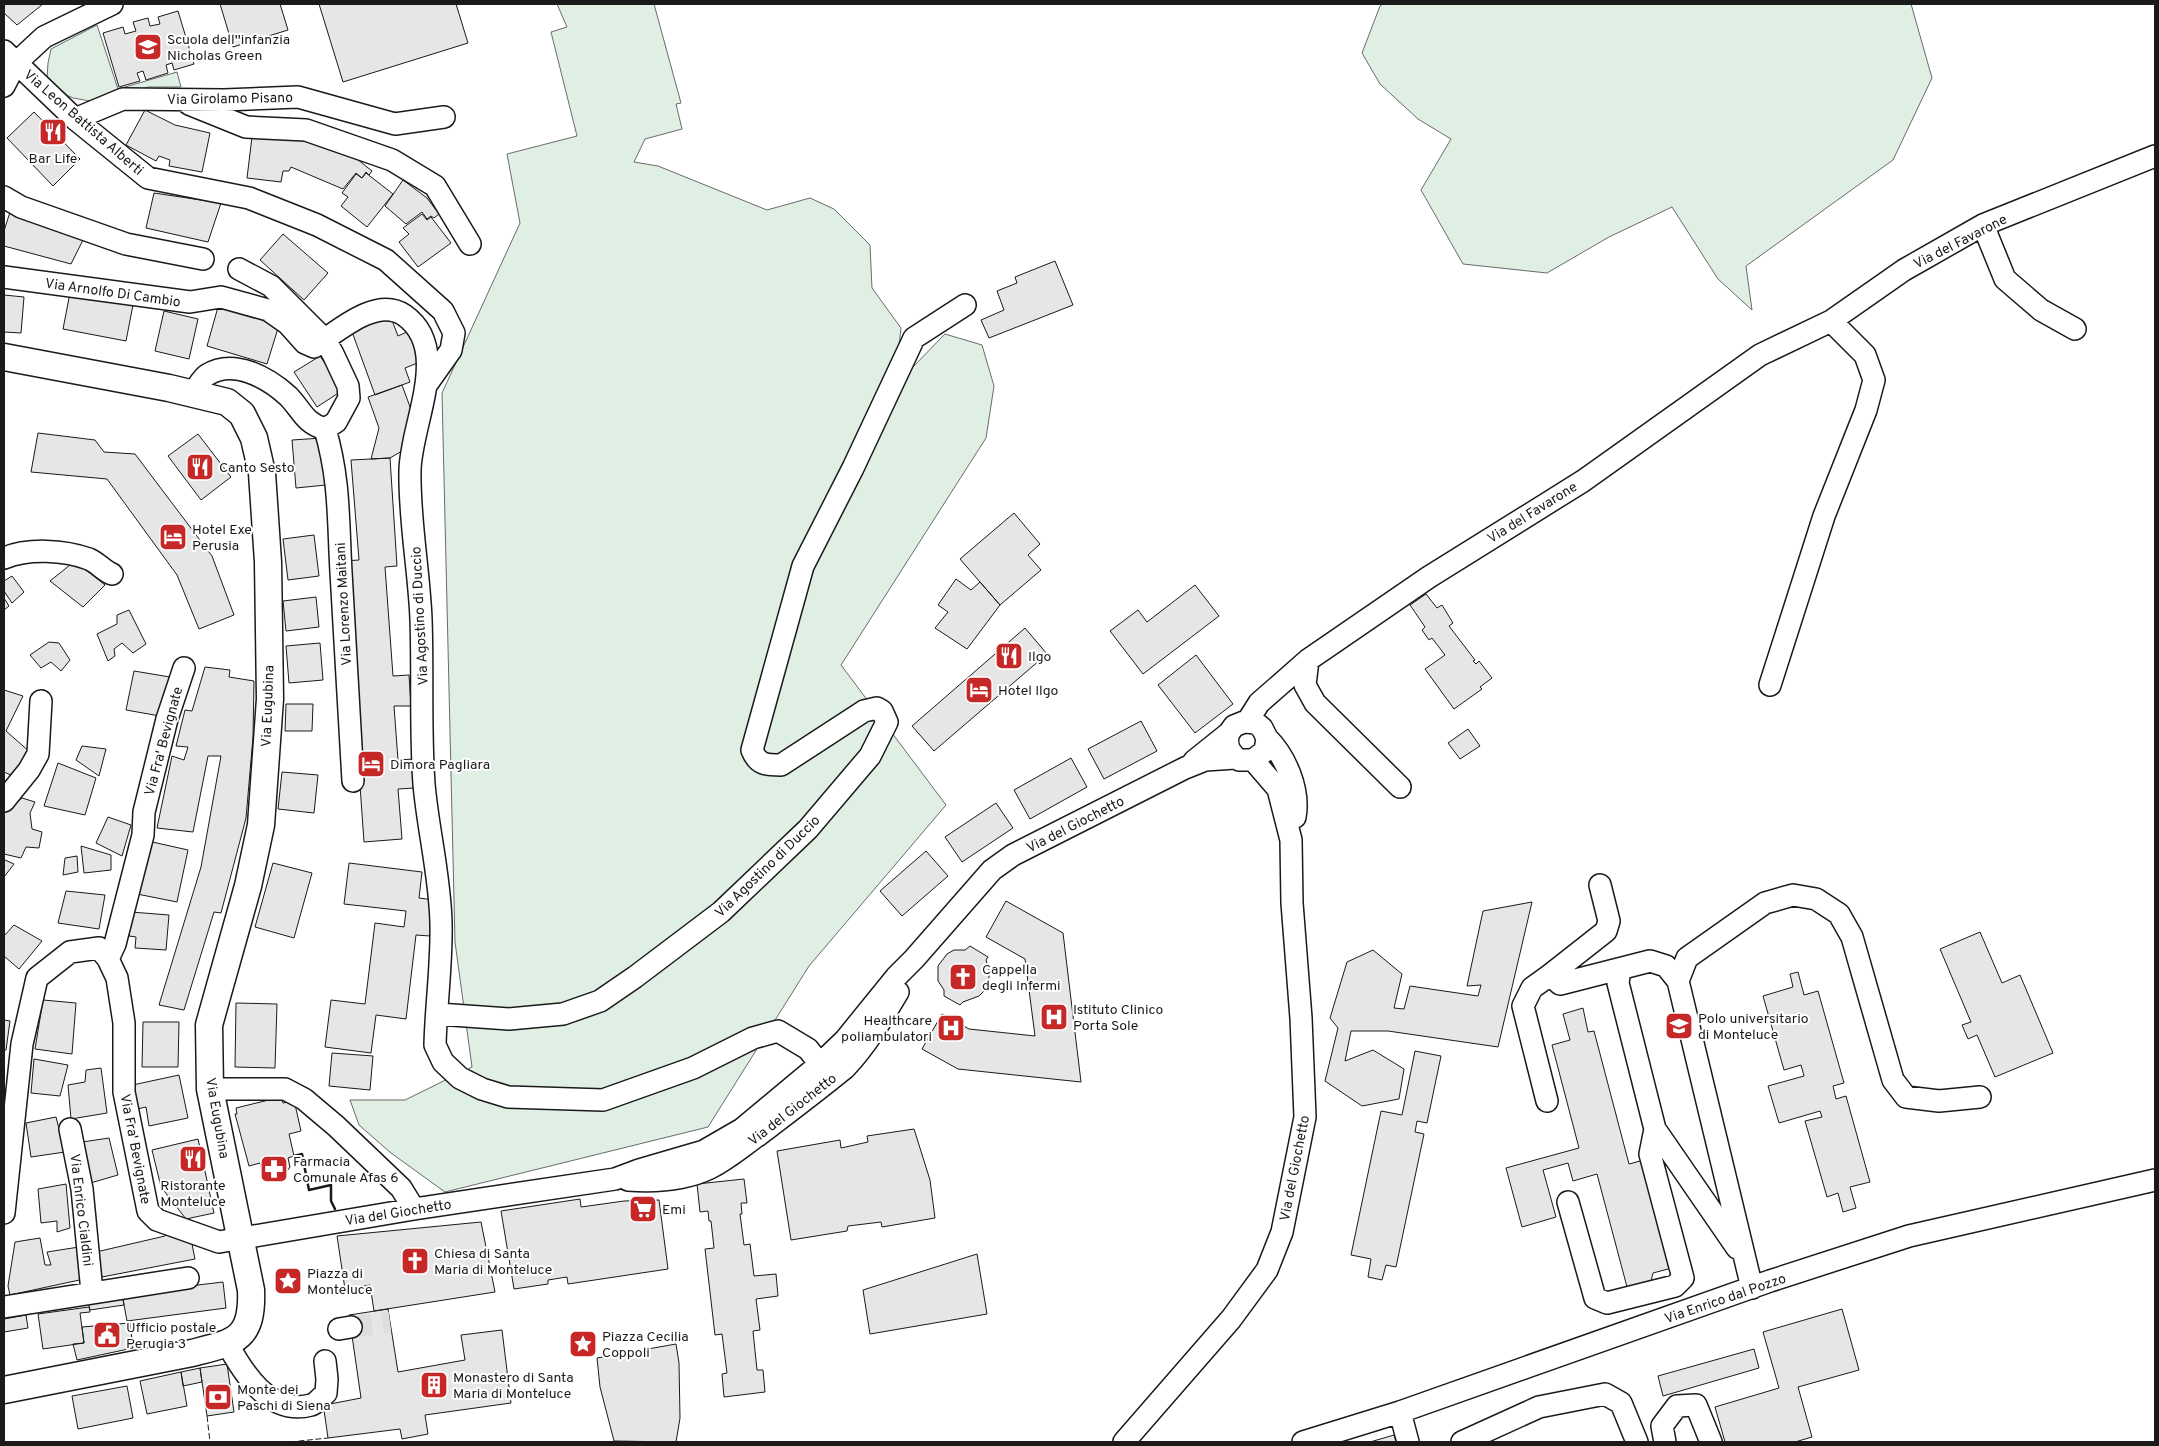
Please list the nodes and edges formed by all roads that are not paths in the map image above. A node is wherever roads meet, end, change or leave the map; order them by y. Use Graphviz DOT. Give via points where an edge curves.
graph roads {
  1 [pos="112,4"];
  2 [pos="10,57"];
  3 [pos="4,86"];
  4 [pos="177,100"];
  5 [pos="444,117"];
  6 [pos="75,119"];
  7 [pos="2155,156"];
  8 [pos="4,197"];
  9 [pos="1983,225"];
  10 [pos="470,244"];
  11 [pos="203,259"];
  12 [pos="239,269"];
  13 [pos="4,277"];
  14 [pos="965,305"];
  15 [pos="1831,321"];
  16 [pos="2075,329"];
  17 [pos="325,340"];
  18 [pos="4,357"];
  19 [pos="427,384"];
  20 [pos="194,393"];
  21 [pos="325,429"];
  22 [pos="4,558"];
  23 [pos="112,574"];
  24 [pos="1308,660"];
  25 [pos="184,668"];
  26 [pos="1770,685"];
  27 [pos="41,701"];
  28 [pos="1247,722"];
  29 [pos="1229,733"];
  30 [pos="1267,738"];
  31 [pos="1244,759"];
  32 [pos="1185,768"];
  33 [pos="353,781"];
  34 [pos="1400,787"];
  35 [pos="4,801"];
  36 [pos="1291,840"];
  37 [pos="1600,885"];
  38 [pos="108,959"];
  39 [pos="914,959"];
  40 [pos="1620,969"];
  41 [pos="1550,975"];
  42 [pos="1678,981"];
  43 [pos="438,1014"];
  44 [pos="820,1064"];
  45 [pos="210,1090"];
  46 [pos="1980,1097"];
  47 [pos="1547,1101"];
  48 [pos="70,1129"];
  49 [pos="1655,1129"];
  50 [pos="7,1165"];
  51 [pos="615,1179"];
  52 [pos="2155,1180"];
  53 [pos="1568,1202"];
  54 [pos="414,1209"];
  55 [pos="4,1213"];
  56 [pos="241,1240"];
  57 [pos="1745,1260"];
  58 [pos="188,1278"];
  59 [pos="1752,1288"];
  60 [pos="92,1292"];
  61 [pos="4,1307"];
  62 [pos="227,1343"];
  63 [pos="325,1361"];
  64 [pos="4,1390"];
  65 [pos="1400,1412"];
  66 [pos="1124,1442"];
  67 [pos="1303,1442"];
  68 [pos="1408,1442"];
  69 [pos="1462,1442"];
  70 [pos="1637,1442"];
  71 [pos="1665,1442"];
  72 [pos="1712,1442"];
  1 -- 2 [label="street"];
  2 -- 3 [label="street"];
  2 -- 6 [label="street, Via Leon Battista Alberti"];
  4 -- 5 [label="street, Via Girolamo Pisano" via="298,97 395,124"];
  4 -- 6 [label="street, Via Girolamo Pisano" via="123,99"];
  4 -- 10 [label="street" via="246,127 306,130 392,160 435,186"];
  6 -- 19 [label="street, Via Leon Battista Alberti" via="148,178 249,198 317,225 386,260 443,311 454,333 450,350"];
  7 -- 9 [label="street, Via del Favarone"];
  8 -- 11 [label="street" via="21,207 126,244"];
  9 -- 15 [label="street, Via del Favarone" via="1904,270"];
  9 -- 16 [label="street" via="2005,279 2041,310"];
  12 -- 17 [label="street" via="271,286"];
  13 -- 17 [label="street, Via Arnolfo Di Cambio" via="190,302 222,297 268,310 288,324 305,343 314,347"];
  14 -- 43 [label="street, Via Agostino di Duccio" via="914,338 803,566 752,750 756,760 766,765 781,765 864,711 877,708 887,722 870,756 801,835 721,912 600,1001 562,1014 509,1019"];
  15 -- 24 [label="street, Via del Favarone" via="1760,355 1583,481 1429,578"];
  15 -- 26 [label="street" via="1865,355 1874,380 1866,410 1824,516"];
  17 -- 19 [label="street, Via Agostino di Duccio" via="346,323 391,309 404,315 419,330 425,346"];
  17 -- 21 [label="street" via="348,386 349,398 336,422"];
  18 -- 20 [label="main road, Via Eugubina"];
  19 -- 43 [label="street, Via Agostino di Duccio" via="410,470 421,617 424,784 441,922"];
  20 -- 21 [label="street" via="206,376 220,369 247,370 271,382 313,425"];
  20 -- 45 [label="main road, Via Eugubina" via="228,402 242,414 254,438 262,473 268,562 270,699 261,826 248,886 209,1025"];
  21 -- 33 [label="street, Via Lorenzo Maitani" via="338,490"];
  22 -- 23 [label="street" via="18,552 66,553 91,560"];
  24 -- 28 [label="street, Via del Favarone" via="1259,703"];
  24 -- 34 [label="street" via="1305,685 1315,703"];
  25 -- 38 [label="street, Via Fra' Bevignate" via="167,719 144,812 143,835 115,944"];
  27 -- 35 [label="street" via="38,754"];
  28 -- 29 [label="street, Via del Giochetto" via="1234,726"];
  28 -- 30 [label="street, Via del Giochetto" via="1259,725"];
  29 -- 31 [label="street, Via del Giochetto" via="1227,745"];
  29 -- 32 [label="street, Via del Giochetto"];
  30 -- 31 [label="street" via="1265,751"];
  30 -- 36 [label="street, Via del Giochetto" via="1281,755 1293,785 1296,812"];
  31 -- 32 [label="street, Via del Giochetto" via="1205,760"];
  31 -- 36 [label="street, Via del Giochetto" via="1278,789"];
  32 -- 39 [label="street, Via del Giochetto" via="1013,855 992,870"];
  36 -- 66 [label="street, Via del Giochetto" via="1305,1117 1282,1232 1267,1270 1236,1312"];
  37 -- 41 [label="street" via="1609,922 1606,931"];
  38 -- 50 [label="street" via="99,948 70,952 37,978 22,1044"];
  38 -- 56 [label="street, Via Fra' Bevignate" via="117,978 124,1023 124,1092 148,1211 157,1220 219,1242"];
  39 -- 44 [label="street, Via del Giochetto" via="845,1040"];
  39 -- 51 [label="street, Via del Giochetto" via="882,1020 855,1057 743,1147 710,1168 675,1179"];
  40 -- 41 [label="street" via="1560,984"];
  40 -- 42 [label="street" via="1650,961 1666,966"];
  40 -- 49 [label="street" via="1618,983"];
  41 -- 47 [label="street" via="1532,988 1523,1006"];
  42 -- 46 [label="street" via="1687,958 1765,903 1792,895 1816,899 1839,914 1852,937 1893,1080 1906,1096 1939,1102"];
  42 -- 57 [label="street"];
  43 -- 44 [label="street, Via Agostino di Duccio" via="435,1045 442,1062 460,1078 508,1098 603,1100 693,1068 752,1038 778,1031 808,1049"];
  44 -- 51 [label="street, Via del Giochetto" via="742,1129 721,1142 704,1151"];
  45 -- 54 [label="street" via="285,1089 304,1099 400,1188"];
  45 -- 56 [label="main road, Via Eugubina"];
  48 -- 60 [label="street, Via Enrico Cialdini" via="82,1189"];
  49 -- 53 [label="street" via="1650,1154 1683,1278 1675,1286 1606,1303 1595,1298"];
  49 -- 57 [label="street"];
  50 -- 55 [label="street"];
  51 -- 54 [label="street, Via del Giochetto"];
  52 -- 59 [label="street, Via Enrico dal Pozzo" via="1909,1236"];
  54 -- 56 [label="street, Via del Giochetto"];
  56 -- 62 [label="main road, Via Eugubina" via="251,1311 247,1328"];
  57 -- 59 [label="street"];
  58 -- 60 [label="street"];
  59 -- 65 [label="street, Via Enrico dal Pozzo"];
  60 -- 61 [label="street"];
  62 -- 63 [label="street" via="252,1382 271,1399 285,1406 312,1405 326,1393"];
  62 -- 64 [label="main road" via="192,1353"];
  65 -- 67 [label="street, Via Enrico dal Pozzo"];
  65 -- 68 [label="street"];
  69 -- 70 [label="street" via="1539,1407 1605,1394 1621,1403"];
  71 -- 72 [label="street" via="1662,1426 1677,1406 1696,1405"];
}
